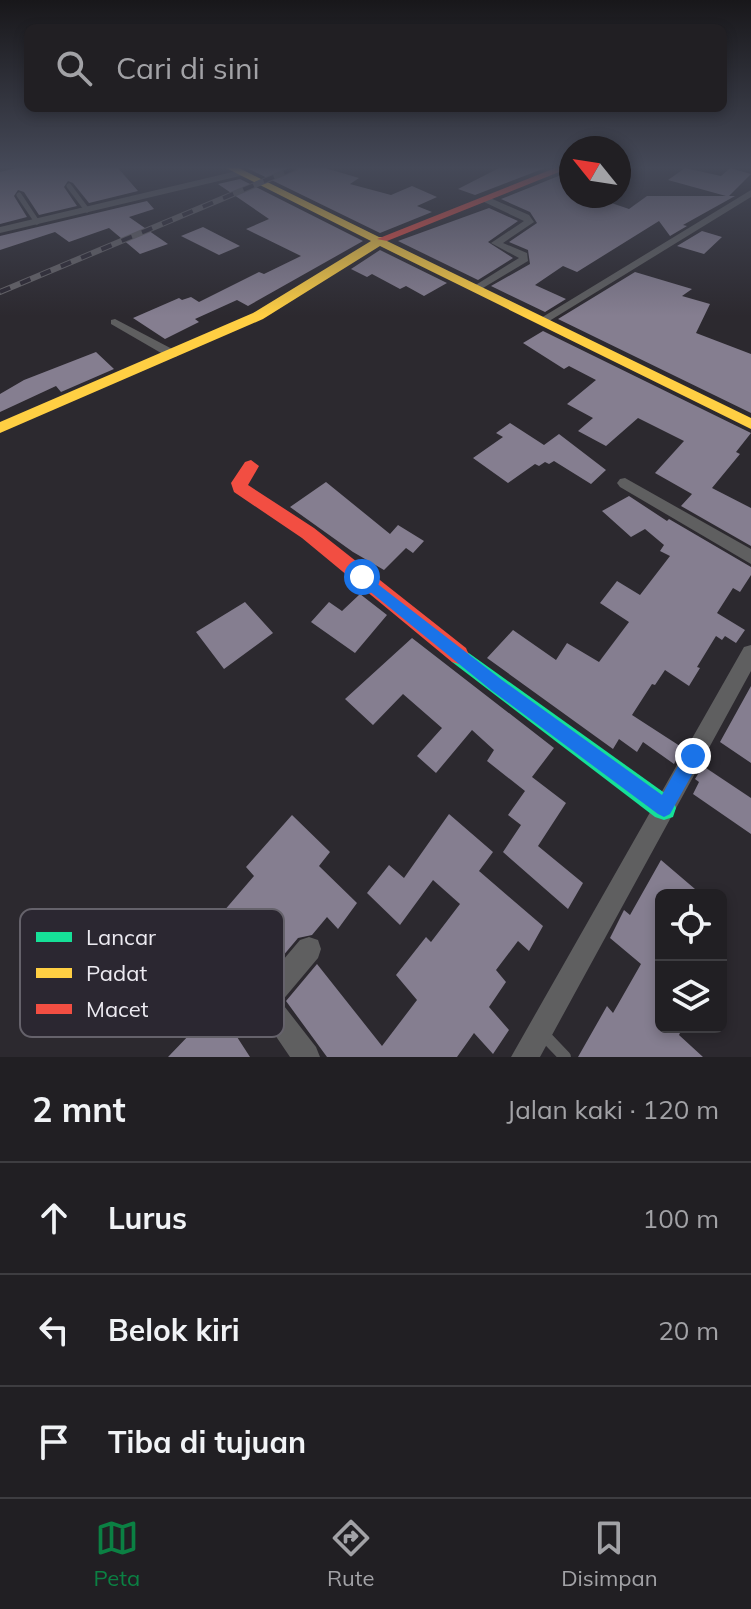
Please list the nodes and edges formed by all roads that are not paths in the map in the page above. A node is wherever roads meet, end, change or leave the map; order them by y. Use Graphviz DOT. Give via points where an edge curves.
graph roads {
  1 [pos="34,217"];
  2 [pos="56,217"];
  3 [pos="333,217"];
  4 [pos="439,217"];
  5 [pos="523,217"];
  6 [pos="711,217"];
  7 [pos="37,222"];
  8 [pos="0,230"];
  9 [pos="379,241"];
  10 [pos="478,288"];
  11 [pos="542,321"];
  12 [pos="115,322"];
  13 [pos="172,354"];
  14 [pos="751,424"];
  15 [pos="0,428"];
  16 [pos="251,466"];
  17 [pos="625,483"];
  18 [pos="751,557"];
  19 [pos="751,653"];
  20 [pos="664,808"];
  21 [pos="309,949"];
  22 [pos="284,979"];
  23 [pos="284,1027"];
  24 [pos="541,1031"];
  25 [pos="306,1057"];
  26 [pos="525,1057"];
  27 [pos="565,1057"];
  1 -- 7 [label="lane"];
  2 -- 7 [label="street"];
  3 -- 9 [label="street"];
  4 -- 9 [label="street"];
  5 -- 10 [label="street" via="529,220 496,243 524,259"];
  6 -- 11 [label="street"];
  7 -- 8 [label="street"];
  9 -- 10 [label="street"];
  9 -- 13 [label="street" via="272,309"];
  10 -- 11 [label="street"];
  11 -- 14 [label="street"];
  12 -- 13 [label="street"];
  13 -- 15 [label="street"];
  16 -- 20 [label="street" via="240,488 308,533 496,685"];
  17 -- 18 [label="street"];
  19 -- 20 [label="street"];
  20 -- 24 [label="street"];
  21 -- 22 [label="street"];
  23 -- 25 [label="street"];
  24 -- 26 [label="street"];
  24 -- 27 [label="lane"];
}
